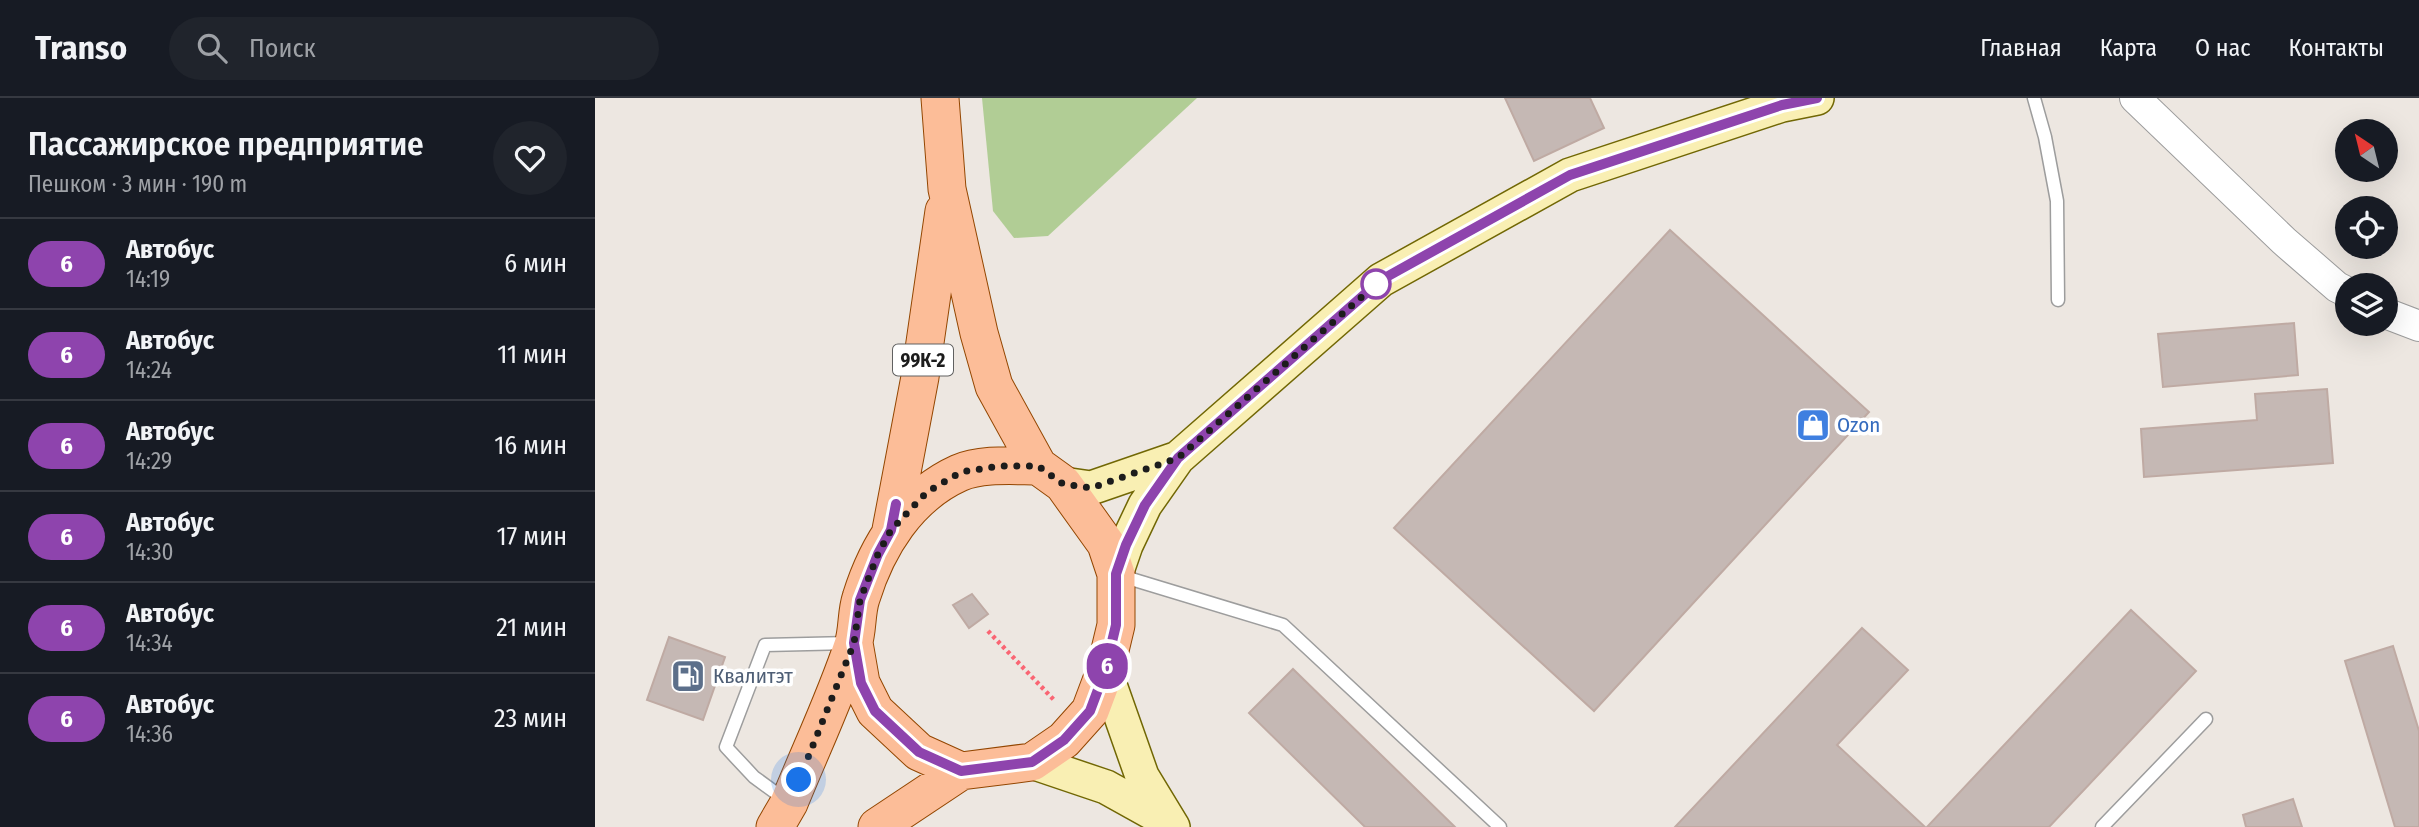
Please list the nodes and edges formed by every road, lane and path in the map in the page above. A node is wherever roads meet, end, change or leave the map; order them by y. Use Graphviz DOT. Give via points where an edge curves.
graph roads {
  1 [pos="940,98"];
  2 [pos="1817,98"];
  3 [pos="2034,98"];
  4 [pos="2135,98"];
  5 [pos="947,189"];
  6 [pos="2335,285"];
  7 [pos="2058,300"];
  8 [pos="2398,318"];
  9 [pos="2419,326"];
  10 [pos="1178,458"];
  11 [pos="1051,475"];
  12 [pos="891,530"];
  13 [pos="1116,574"];
  14 [pos="988,631"];
  15 [pos="854,643"];
  16 [pos="1105,671"];
  17 [pos="1090,711"];
  18 [pos="2206,719"];
  19 [pos="1032,762"];
  20 [pos="961,771"];
  21 [pos="782,815"];
  22 [pos="1170,824"];
  23 [pos="877,827"];
  24 [pos="1500,827"];
  25 [pos="2102,827"];
  1 -- 5 [label="main road, 99К-2"];
  2 -- 10 [label="main road" via="1782,105 1570,175 1381,280"];
  3 -- 7 [label="lane" via="2057,201"];
  4 -- 6 [label="street"];
  5 -- 11 [label="main road, 99К-2" via="994,386"];
  5 -- 12 [label="main road, 99К-2" via="920,377"];
  8 -- 9 [label="street"];
  10 -- 11 [label="main road" via="1091,488"];
  10 -- 13 [label="main road" via="1145,505"];
  11 -- 12 [label="main road, 99К-2" via="1000,466 961,472 927,492"];
  11 -- 13 [label="main road, 99К-2" via="1106,544"];
  12 -- 15 [label="main road, 99К-2" via="860,600"];
  13 -- 16 [label="main road, 99К-2" via="1116,625"];
  13 -- 24 [label="lane" via="1283,625"];
  14 -- 17 [label="path" via="1055,700"];
  15 -- 20 [label="main road, 99К-2" via="861,683 875,711 919,752"];
  15 -- 21 [label="main road, 99К-2"];
  15 -- 21 [label="lane" via="765,645 726,747"];
  16 -- 17 [label="main road, 99К-2"];
  16 -- 22 [label="main road" via="1142,776"];
  17 -- 19 [label="main road, 99К-2" via="1064,740"];
  18 -- 25 [label="lane"];
  19 -- 20 [label="main road, 99К-2"];
  19 -- 22 [label="main road" via="1106,787"];
  20 -- 23 [label="main road, 99К-2"];
}
